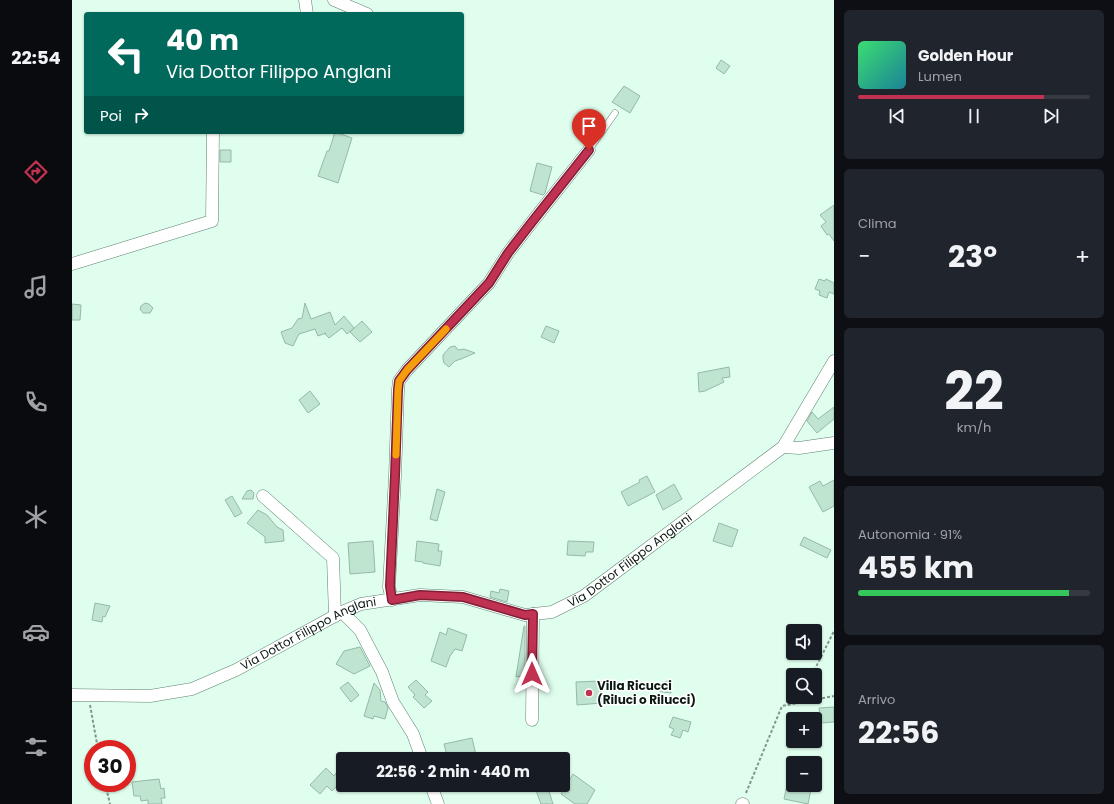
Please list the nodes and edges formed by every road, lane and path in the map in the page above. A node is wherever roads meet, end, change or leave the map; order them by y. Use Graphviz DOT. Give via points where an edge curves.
graph roads {
  1 [pos="305,0"];
  2 [pos="334,0"];
  3 [pos="307,12"];
  4 [pos="362,12"];
  5 [pos="615,113"];
  6 [pos="213,134"];
  7 [pos="589,150"];
  8 [pos="72,264"];
  9 [pos="834,362"];
  10 [pos="834,443"];
  11 [pos="783,447"];
  12 [pos="263,496"];
  13 [pos="392,600"];
  14 [pos="338,614"];
  15 [pos="533,614"];
  16 [pos="834,631"];
  17 [pos="816,668"];
  18 [pos="72,695"];
  19 [pos="89,696"];
  20 [pos="834,696"];
  21 [pos="822,698"];
  22 [pos="790,704"];
  23 [pos="532,720"];
  24 [pos="96,740"];
  25 [pos="419,752"];
  26 [pos="107,792"];
  27 [pos="434,792"];
  28 [pos="110,804"];
  29 [pos="438,804"];
  30 [pos="742,804"];
  1 -- 3 [label="street"];
  2 -- 4 [label="street"];
  5 -- 7 [label="lane"];
  6 -- 8 [label="street" via="212,221"];
  7 -- 13 [label="street" via="513,247 489,283 399,381 390,586"];
  9 -- 11 [label="street"];
  10 -- 11 [label="street" via="799,448"];
  11 -- 15 [label="street, Via Dottor Filippo Anglani" via="584,596 552,612"];
  12 -- 14 [label="street" via="333,558"];
  13 -- 14 [label="street, Via Dottor Filippo Anglani" via="361,604"];
  13 -- 15 [label="street, Via Dottor Filippo Anglani" via="420,595 463,597 525,615"];
  14 -- 19 [label="street, Via Dottor Filippo Anglani" via="236,670 192,689 150,696"];
  14 -- 25 [label="street" via="360,630 382,672 393,702 413,734"];
  15 -- 23 [label="street"];
  16 -- 17 [label="path"];
  18 -- 19 [label="street, Via Dottor Filippo Anglani"];
  19 -- 24 [label="path"];
  20 -- 21 [label="path"];
  22 -- 30 [label="path" via="782,706"];
  26 -- 28 [label="path"];
  27 -- 29 [label="street"];
}
